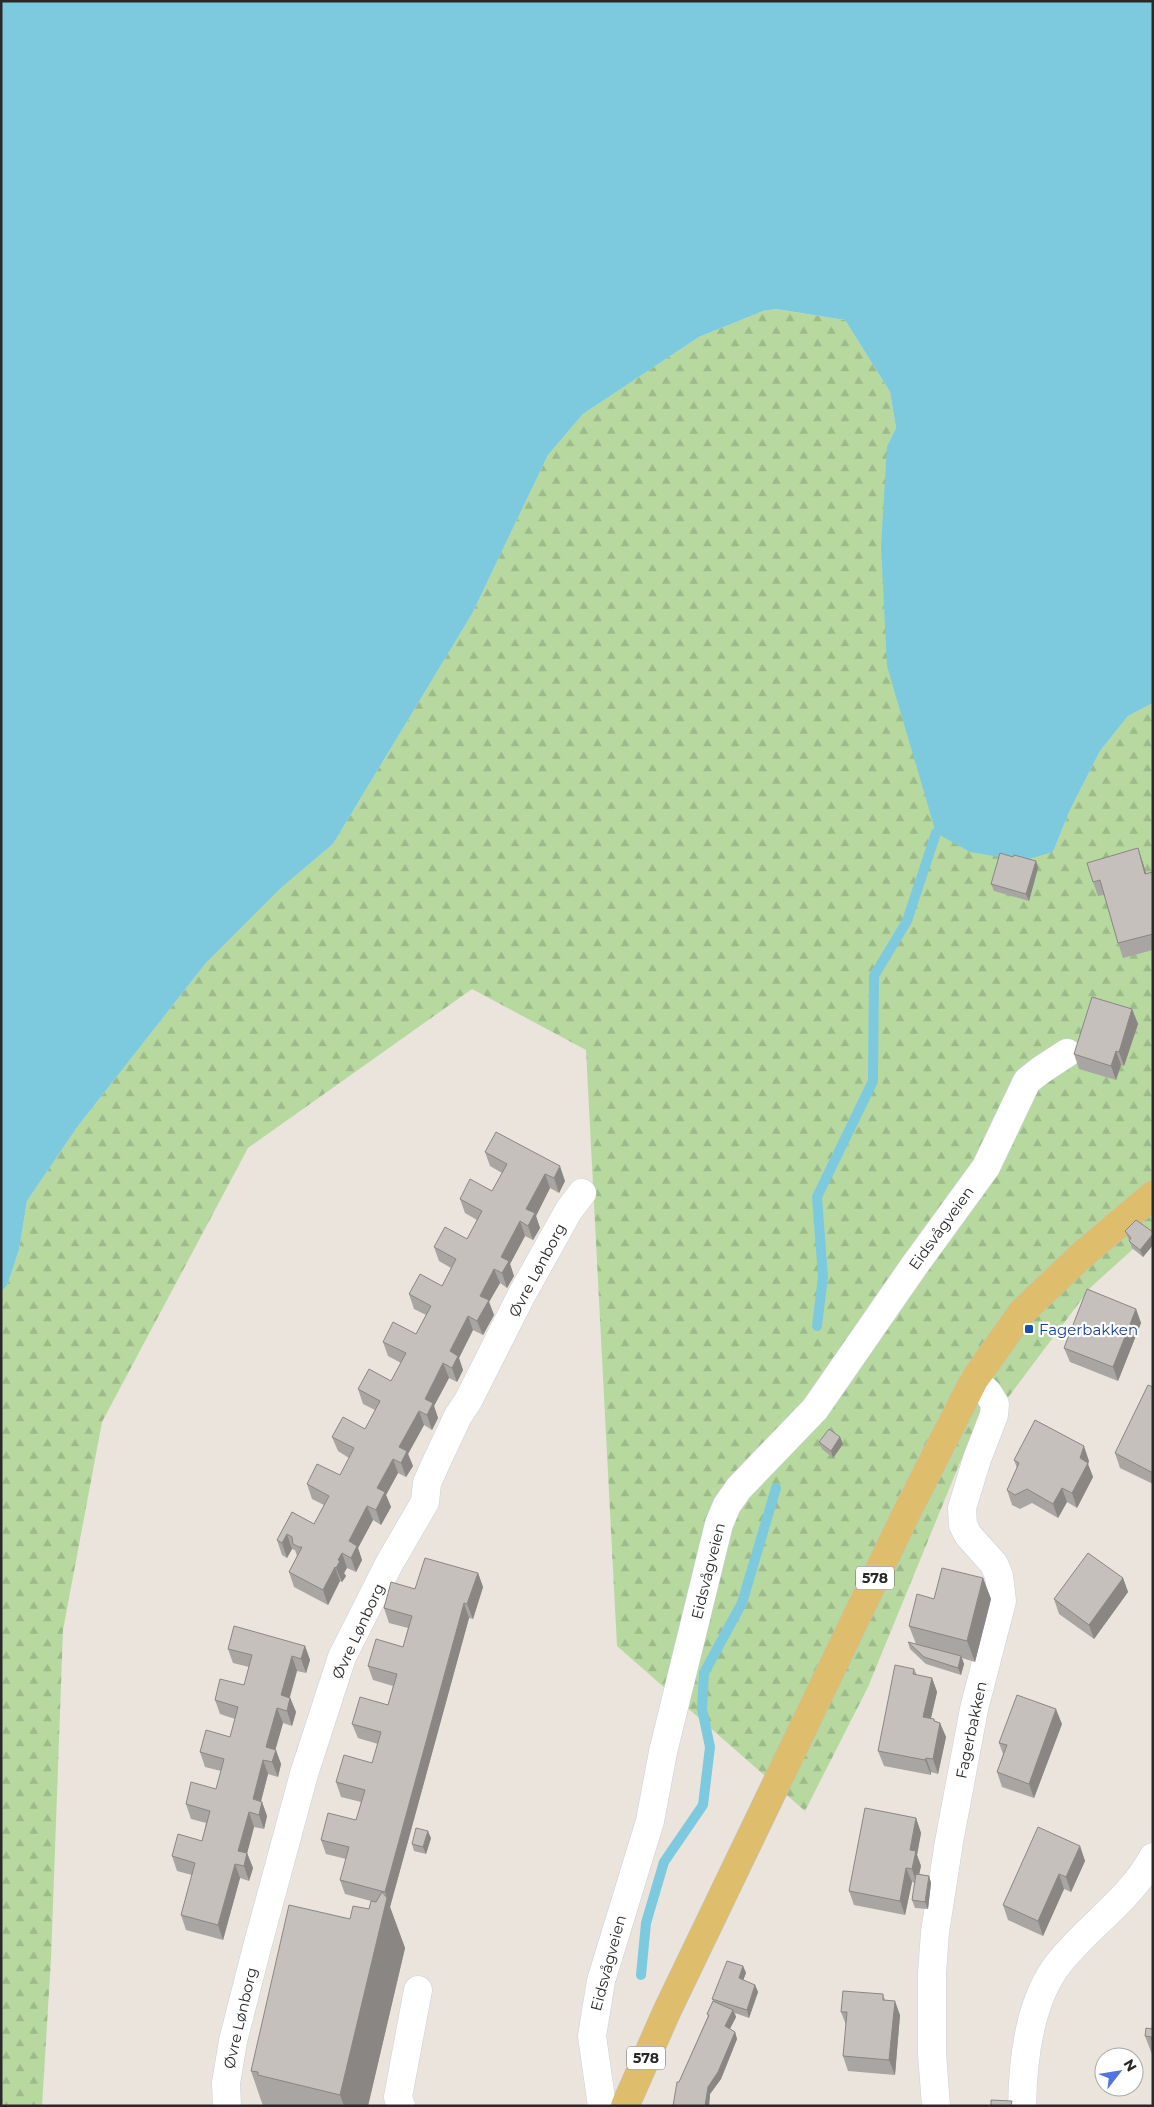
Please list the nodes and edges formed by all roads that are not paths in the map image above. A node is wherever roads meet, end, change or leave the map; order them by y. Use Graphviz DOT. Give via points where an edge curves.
graph roads {
  1 [pos="1067,1053"];
  2 [pos="582,1193"];
  3 [pos="1153,1195"];
  4 [pos="974,1380"];
  5 [pos="1153,1857"];
  6 [pos="418,1990"];
  7 [pos="227,2106"];
  8 [pos="402,2106"];
  9 [pos="602,2106"];
  10 [pos="625,2106"];
  11 [pos="936,2106"];
  12 [pos="1022,2106"];
  1 -- 9 [label="street, Eidsvågveien" via="1027,1081 986,1167 819,1402 739,1488 719,1524 663,1752 656,1796 600,1981 592,2036"];
  2 -- 7 [label="street, Øvre Lønborg" via="569,1210 521,1296 458,1416 427,1483 425,1502 342,1657 304,1774 256,1951 233,2041 226,2083"];
  3 -- 4 [label="main road, 578" via="1082,1255 1022,1312"];
  4 -- 10 [label="main road, 578" via="680,1984"];
  4 -- 11 [label="street, Fagerbakken" via="995,1404 962,1508 963,1525 994,1564 1002,1601 974,1709 935,1932 932,2053"];
  5 -- 12 [label="street" via="1130,1889 1058,1964 1040,1996 1026,2049"];
  6 -- 8 [label="street" via="398,2097"];
}
